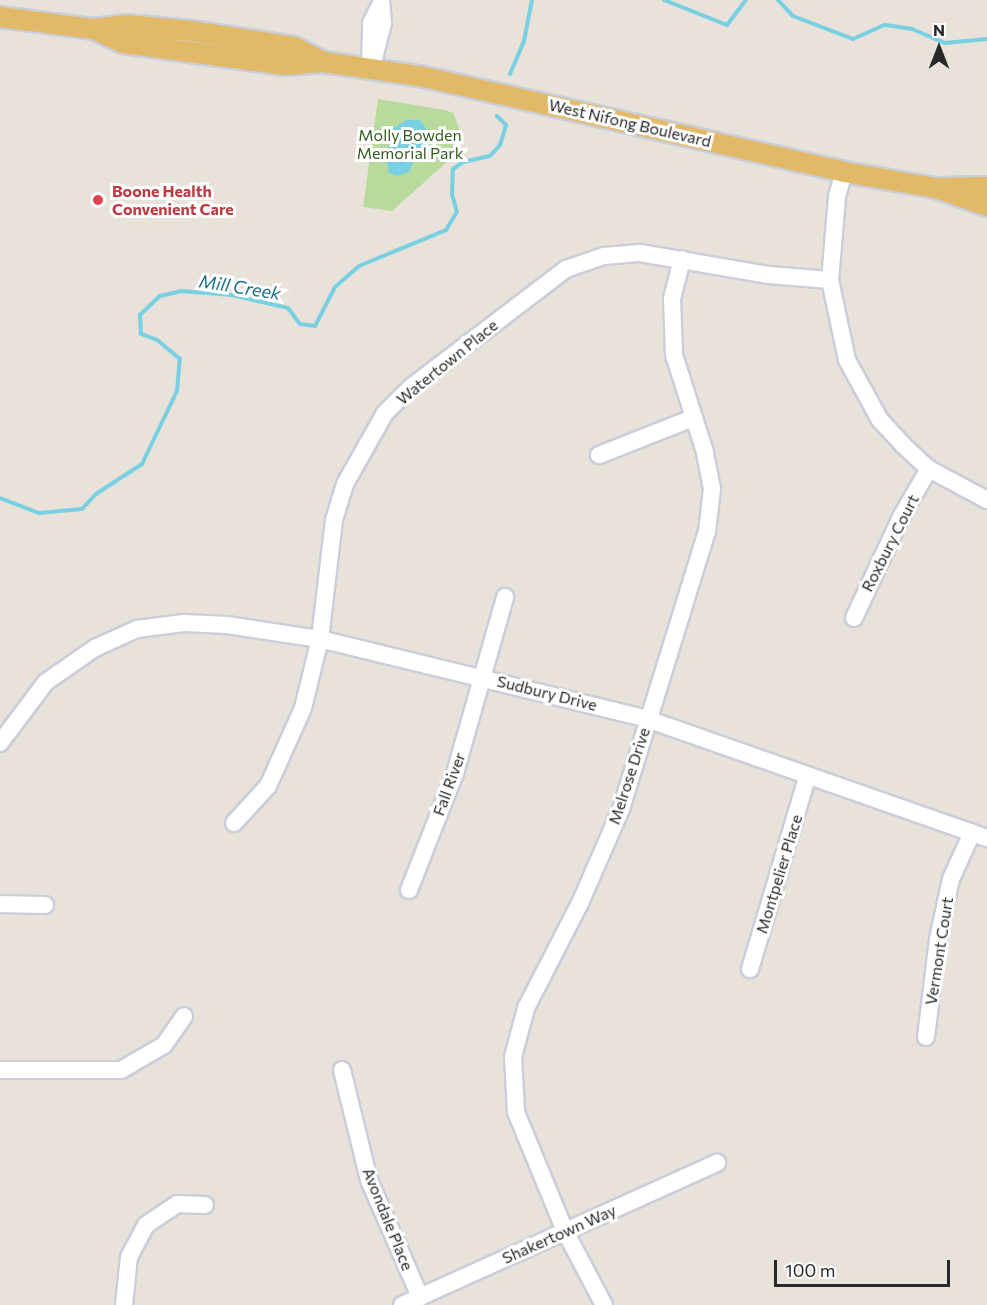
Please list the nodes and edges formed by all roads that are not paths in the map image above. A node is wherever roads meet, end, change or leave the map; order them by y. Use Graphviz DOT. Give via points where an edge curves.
graph roads {
  1 [pos="381,1"];
  2 [pos="0,8"];
  3 [pos="6,20"];
  4 [pos="94,29"];
  5 [pos="257,41"];
  6 [pos="188,52"];
  7 [pos="324,62"];
  8 [pos="371,70"];
  9 [pos="844,172"];
  10 [pos="987,187"];
  11 [pos="936,188"];
  12 [pos="987,206"];
  13 [pos="682,259"];
  14 [pos="830,280"];
  15 [pos="693,418"];
  16 [pos="599,455"];
  17 [pos="929,469"];
  18 [pos="987,500"];
  19 [pos="505,597"];
  20 [pos="854,618"];
  21 [pos="320,639"];
  22 [pos="484,677"];
  23 [pos="647,719"];
  24 [pos="0,743"];
  25 [pos="807,778"];
  26 [pos="234,823"];
  27 [pos="979,836"];
  28 [pos="409,890"];
  29 [pos="0,904"];
  30 [pos="45,905"];
  31 [pos="750,969"];
  32 [pos="184,1016"];
  33 [pos="926,1037"];
  34 [pos="0,1070"];
  35 [pos="342,1070"];
  36 [pos="717,1163"];
  37 [pos="205,1205"];
  38 [pos="565,1231"];
  39 [pos="420,1297"];
  40 [pos="124,1305"];
  41 [pos="402,1305"];
  42 [pos="604,1305"];
  1 -- 8 [label="street" via="371,23 367,48"];
  2 -- 3 [label="main road"];
  3 -- 4 [label="main road, West Nifong Boulevard"];
  4 -- 5 [label="main road, West Nifong Boulevard" via="128,25"];
  4 -- 6 [label="main road, West Nifong Boulevard" via="123,43"];
  5 -- 6 [label="main road" via="250,49 210,45"];
  5 -- 7 [label="main road, West Nifong Boulevard" via="294,47"];
  6 -- 7 [label="main road, West Nifong Boulevard" via="286,66"];
  7 -- 8 [label="main road, West Nifong Boulevard"];
  8 -- 9 [label="main road, West Nifong Boulevard" via="493,92"];
  9 -- 11 [label="main road, West Nifong Boulevard"];
  9 -- 14 [label="street" via="837,197"];
  10 -- 11 [label="main road, West Nifong Boulevard"];
  11 -- 12 [label="main road, West Nifong Boulevard"];
  13 -- 14 [label="street, Watertown Place" via="769,275"];
  13 -- 15 [label="street, Melrose Drive" via="672,299 674,355"];
  13 -- 21 [label="street, Watertown Place" via="640,253 604,256 566,269 411,387 385,413 345,484 334,520"];
  14 -- 17 [label="street" via="847,360 880,420"];
  15 -- 16 [label="street"];
  15 -- 23 [label="street, Melrose Drive" via="712,489 707,532"];
  17 -- 18 [label="street"];
  17 -- 20 [label="street, Roxbury Court"];
  19 -- 22 [label="street, Fall River"];
  21 -- 22 [label="street, Sudbury Drive"];
  21 -- 24 [label="street, Sudbury Drive" via="227,625 184,623 137,629 95,648 46,682"];
  21 -- 26 [label="street, Watertown Place" via="303,708 289,745 268,786"];
  22 -- 23 [label="street, Sudbury Drive"];
  22 -- 28 [label="street, Fall River" via="455,773"];
  23 -- 25 [label="street, Sudbury Drive"];
  23 -- 38 [label="street, Melrose Drive" via="621,809 580,903 526,1008 513,1057 516,1112"];
  25 -- 27 [label="street, Sudbury Drive"];
  25 -- 31 [label="street, Montpelier Place"];
  27 -- 33 [label="street, Vermont Court" via="951,879 938,939"];
  29 -- 30 [label="street"];
  32 -- 34 [label="street" via="164,1045 121,1070"];
  35 -- 39 [label="street, Avondale Place" via="369,1180"];
  36 -- 38 [label="street, Shakertown Way"];
  37 -- 40 [label="street" via="177,1203 146,1225 129,1257"];
  38 -- 39 [label="street, Shakertown Way"];
  38 -- 42 [label="street, Melrose Drive"];
  39 -- 41 [label="street, Shakertown Way"];
}
